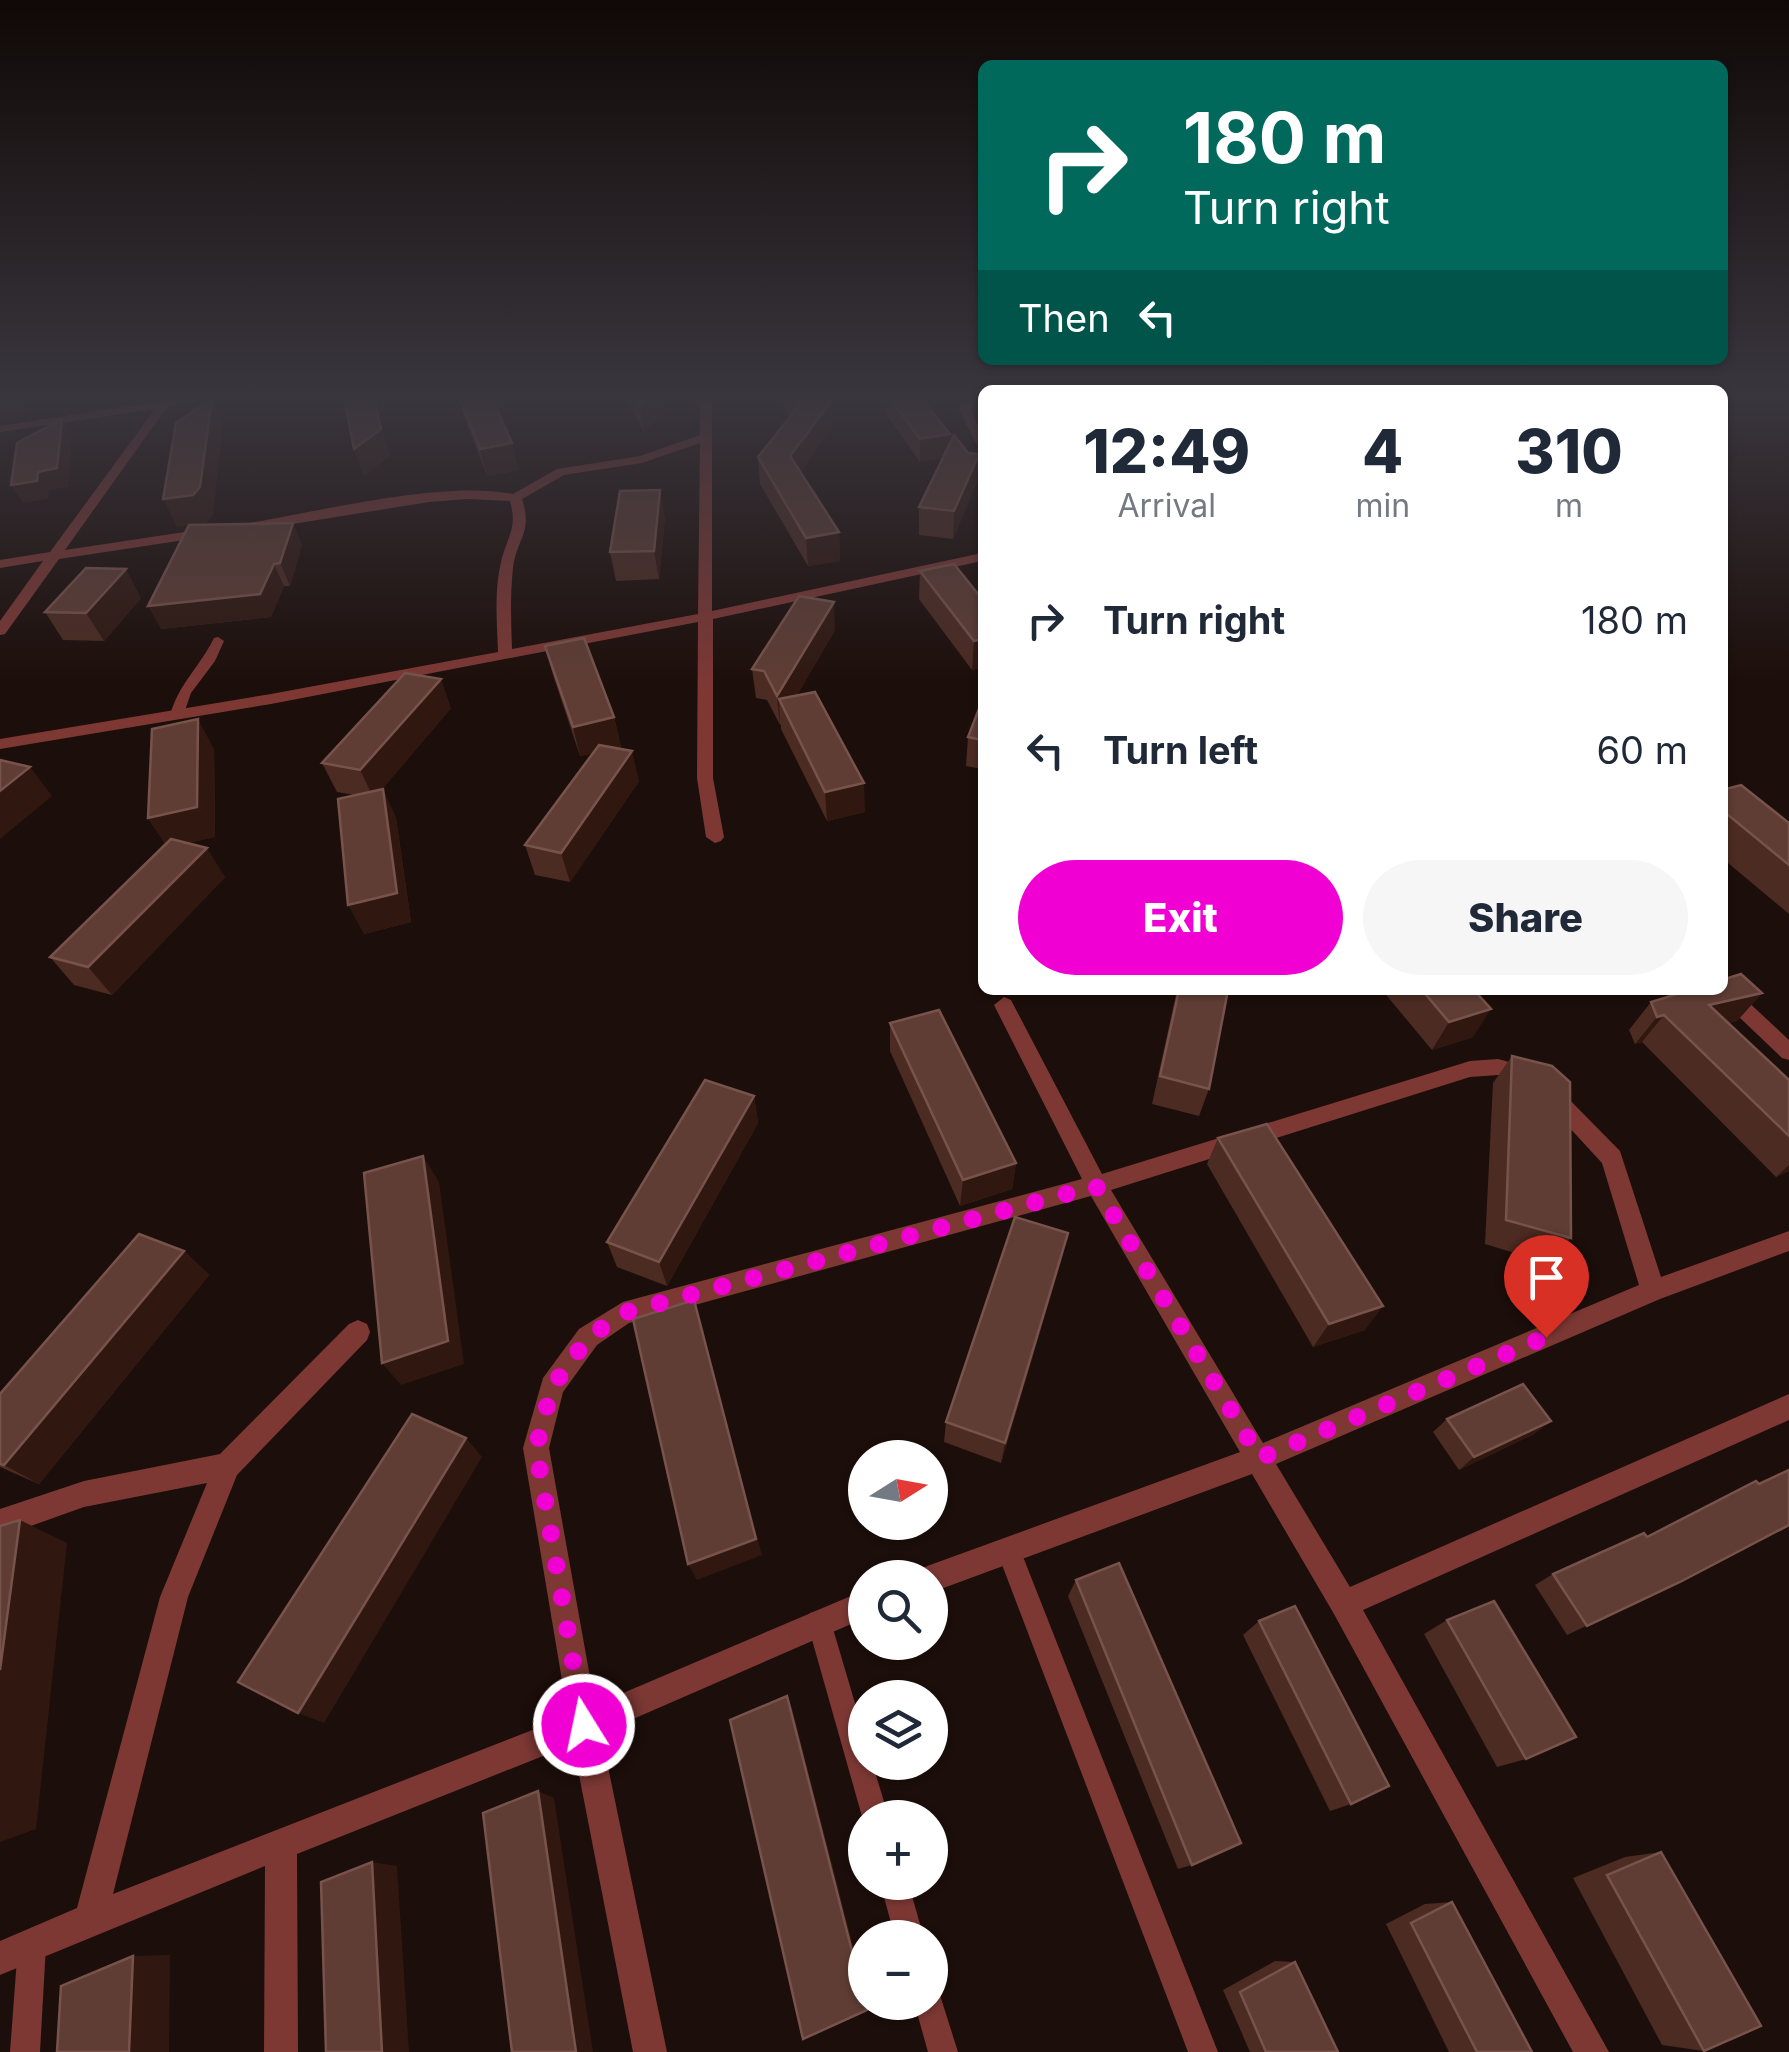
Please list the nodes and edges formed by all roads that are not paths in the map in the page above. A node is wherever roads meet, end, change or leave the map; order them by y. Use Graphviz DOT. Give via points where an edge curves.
graph roads {
  1 [pos="97,494"];
  2 [pos="467,494"];
  3 [pos="497,494"];
  4 [pos="522,494"];
  5 [pos="706,494"];
  6 [pos="514,498"];
  7 [pos="52,556"];
  8 [pos="978,558"];
  9 [pos="0,564"];
  10 [pos="703,617"];
  11 [pos="0,632"];
  12 [pos="218,641"];
  13 [pos="505,654"];
  14 [pos="178,716"];
  15 [pos="0,744"];
  16 [pos="715,837"];
  17 [pos="1728,995"];
  18 [pos="1004,1005"];
  19 [pos="1789,1052"];
  20 [pos="1096,1186"];
  21 [pos="1789,1241"];
  22 [pos="1652,1292"];
  23 [pos="358,1332"];
  24 [pos="1789,1407"];
  25 [pos="1260,1458"];
  26 [pos="226,1466"];
  27 [pos="0,1523"];
  28 [pos="1008,1548"];
  29 [pos="948,1572"];
  30 [pos="1344,1604"];
  31 [pos="848,1611"];
  32 [pos="819,1622"];
  33 [pos="584,1725"];
  34 [pos="870,1800"];
  35 [pos="282,1846"];
  36 [pos="90,1918"];
  37 [pos="32,1945"];
  38 [pos="0,1958"];
  39 [pos="933,2020"];
  40 [pos="25,2052"];
  41 [pos="281,2052"];
  42 [pos="650,2052"];
  43 [pos="943,2052"];
  44 [pos="1203,2052"];
  45 [pos="1592,2052"];
  1 -- 7 [label="street"];
  2 -- 7 [label="street"];
  3 -- 6 [label="street"];
  4 -- 6 [label="street"];
  5 -- 10 [label="street"];
  6 -- 13 [label="street" via="522,520 507,562"];
  7 -- 9 [label="street"];
  7 -- 11 [label="street"];
  8 -- 10 [label="street"];
  10 -- 13 [label="street"];
  10 -- 16 [label="street" via="705,778"];
  12 -- 14 [label="lane" via="214,659 186,684"];
  13 -- 14 [label="street"];
  14 -- 15 [label="street"];
  17 -- 19 [label="street"];
  18 -- 20 [label="street"];
  20 -- 22 [label="street" via="1470,1069 1498,1066 1530,1075 1612,1158"];
  20 -- 25 [label="street"];
  20 -- 33 [label="street" via="623,1313 588,1338 552,1387 536,1448"];
  21 -- 22 [label="street"];
  22 -- 25 [label="street"];
  23 -- 26 [label="street"];
  24 -- 30 [label="street"];
  25 -- 28 [label="street"];
  25 -- 30 [label="street"];
  26 -- 27 [label="street" via="84,1494"];
  26 -- 36 [label="street" via="174,1597"];
  28 -- 29 [label="street"];
  28 -- 44 [label="lane"];
  30 -- 45 [label="street"];
  31 -- 32 [label="street"];
  32 -- 33 [label="street"];
  32 -- 34 [label="lane"];
  33 -- 35 [label="street"];
  33 -- 42 [label="street"];
  35 -- 36 [label="street"];
  35 -- 41 [label="street"];
  36 -- 37 [label="street"];
  37 -- 38 [label="street"];
  37 -- 40 [label="lane"];
  39 -- 43 [label="lane"];
}
